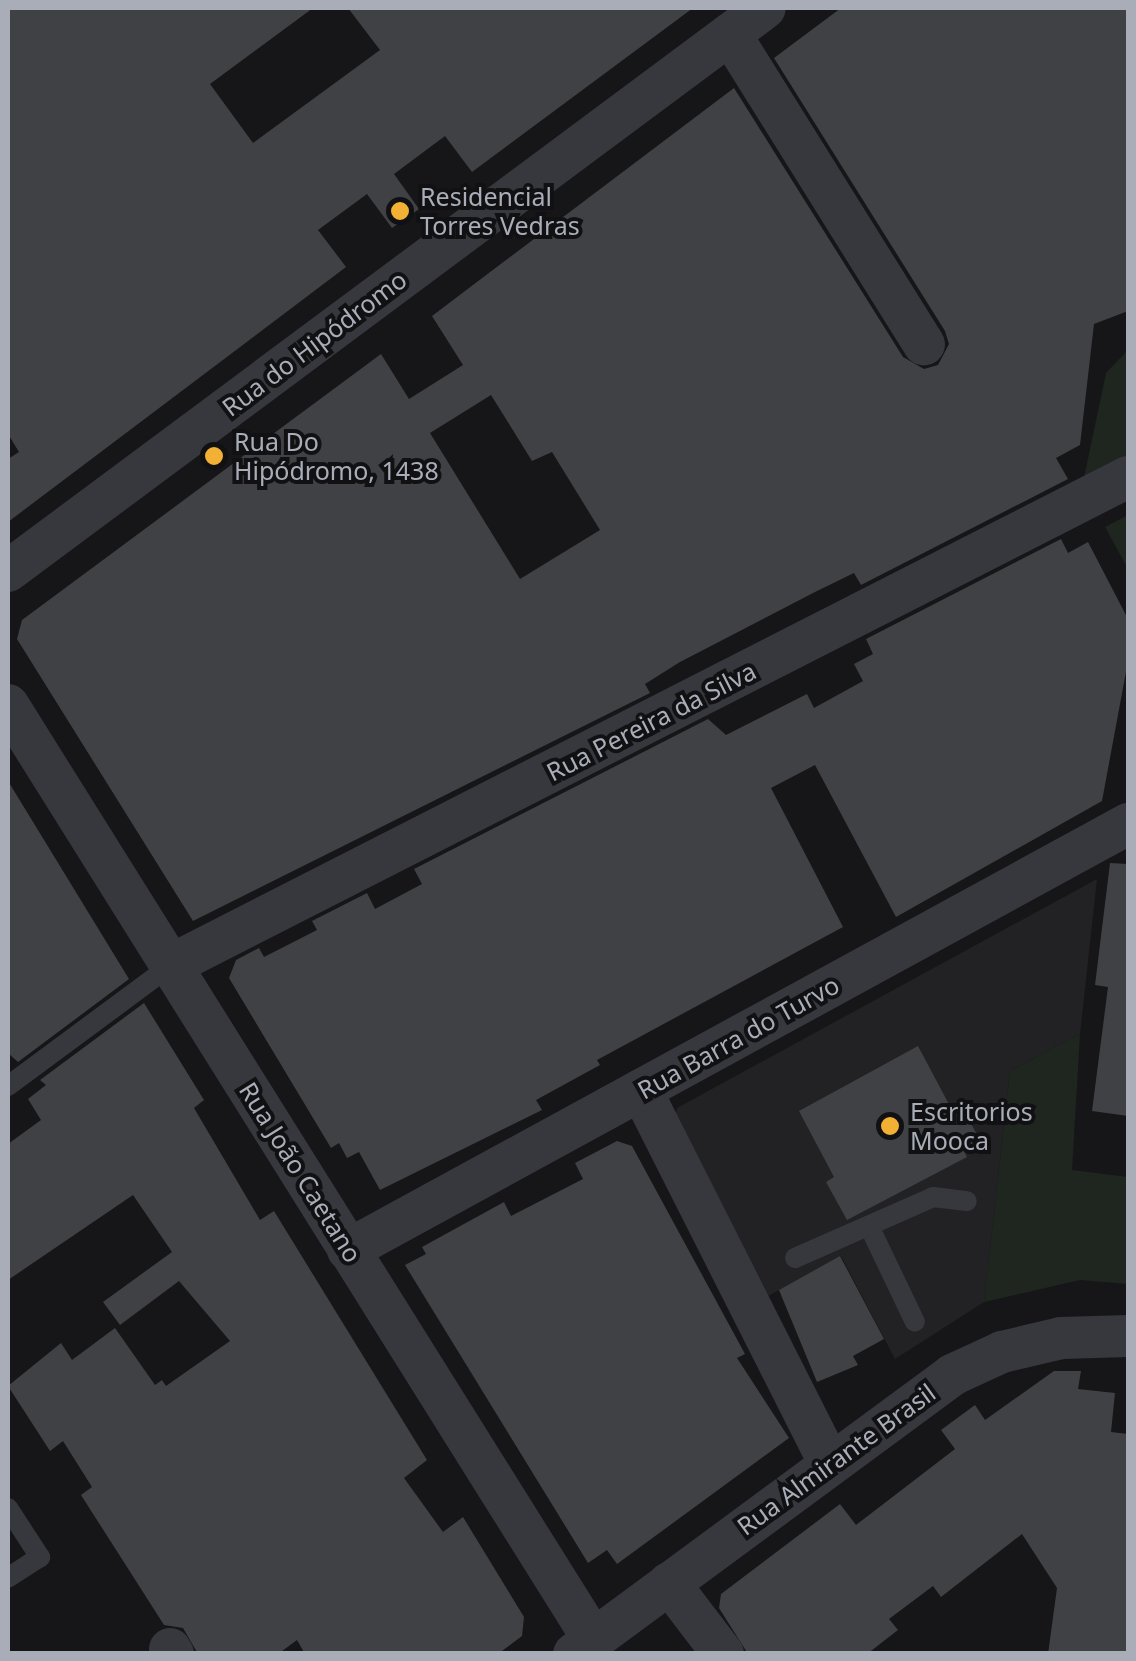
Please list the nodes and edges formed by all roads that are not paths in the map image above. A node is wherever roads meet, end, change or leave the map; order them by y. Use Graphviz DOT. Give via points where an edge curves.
graph roads {
  1 [pos="765,8"];
  2 [pos="730,34"];
  3 [pos="924,344"];
  4 [pos="1128,477"];
  5 [pos="8,571"];
  6 [pos="8,704"];
  7 [pos="1128,824"];
  8 [pos="172,964"];
  9 [pos="8,1086"];
  10 [pos="641,1090"];
  11 [pos="967,1201"];
  12 [pos="869,1226"];
  13 [pos="348,1250"];
  14 [pos="795,1258"];
  15 [pos="915,1322"];
  16 [pos="1128,1336"];
  17 [pos="830,1462"];
  18 [pos="8,1508"];
  19 [pos="8,1578"];
  20 [pos="669,1583"];
  21 [pos="583,1646"];
  22 [pos="723,1654"];
  1 -- 2 [label="street, Rua do Hipódromo"];
  2 -- 3 [label="street"];
  2 -- 5 [label="street, Rua do Hipódromo"];
  4 -- 8 [label="street, Rua Pereira da Silva"];
  6 -- 8 [label="street, Rua João Caetano"];
  7 -- 10 [label="street, Rua Barra do Turvo"];
  8 -- 9 [label="lane"];
  8 -- 13 [label="street, Rua João Caetano"];
  10 -- 13 [label="street, Rua Barra do Turvo"];
  10 -- 17 [label="street"];
  11 -- 12 [label="lane" via="933,1197"];
  12 -- 14 [label="lane"];
  12 -- 15 [label="lane"];
  13 -- 21 [label="street, Rua João Caetano"];
  16 -- 17 [label="street, Rua Almirante Brasil" via="1060,1338 1002,1352 952,1375"];
  17 -- 20 [label="street, Rua Almirante Brasil"];
  18 -- 19 [label="lane" via="40,1556"];
  20 -- 21 [label="street, Rua Almirante Brasil"];
  20 -- 22 [label="street"];
}
